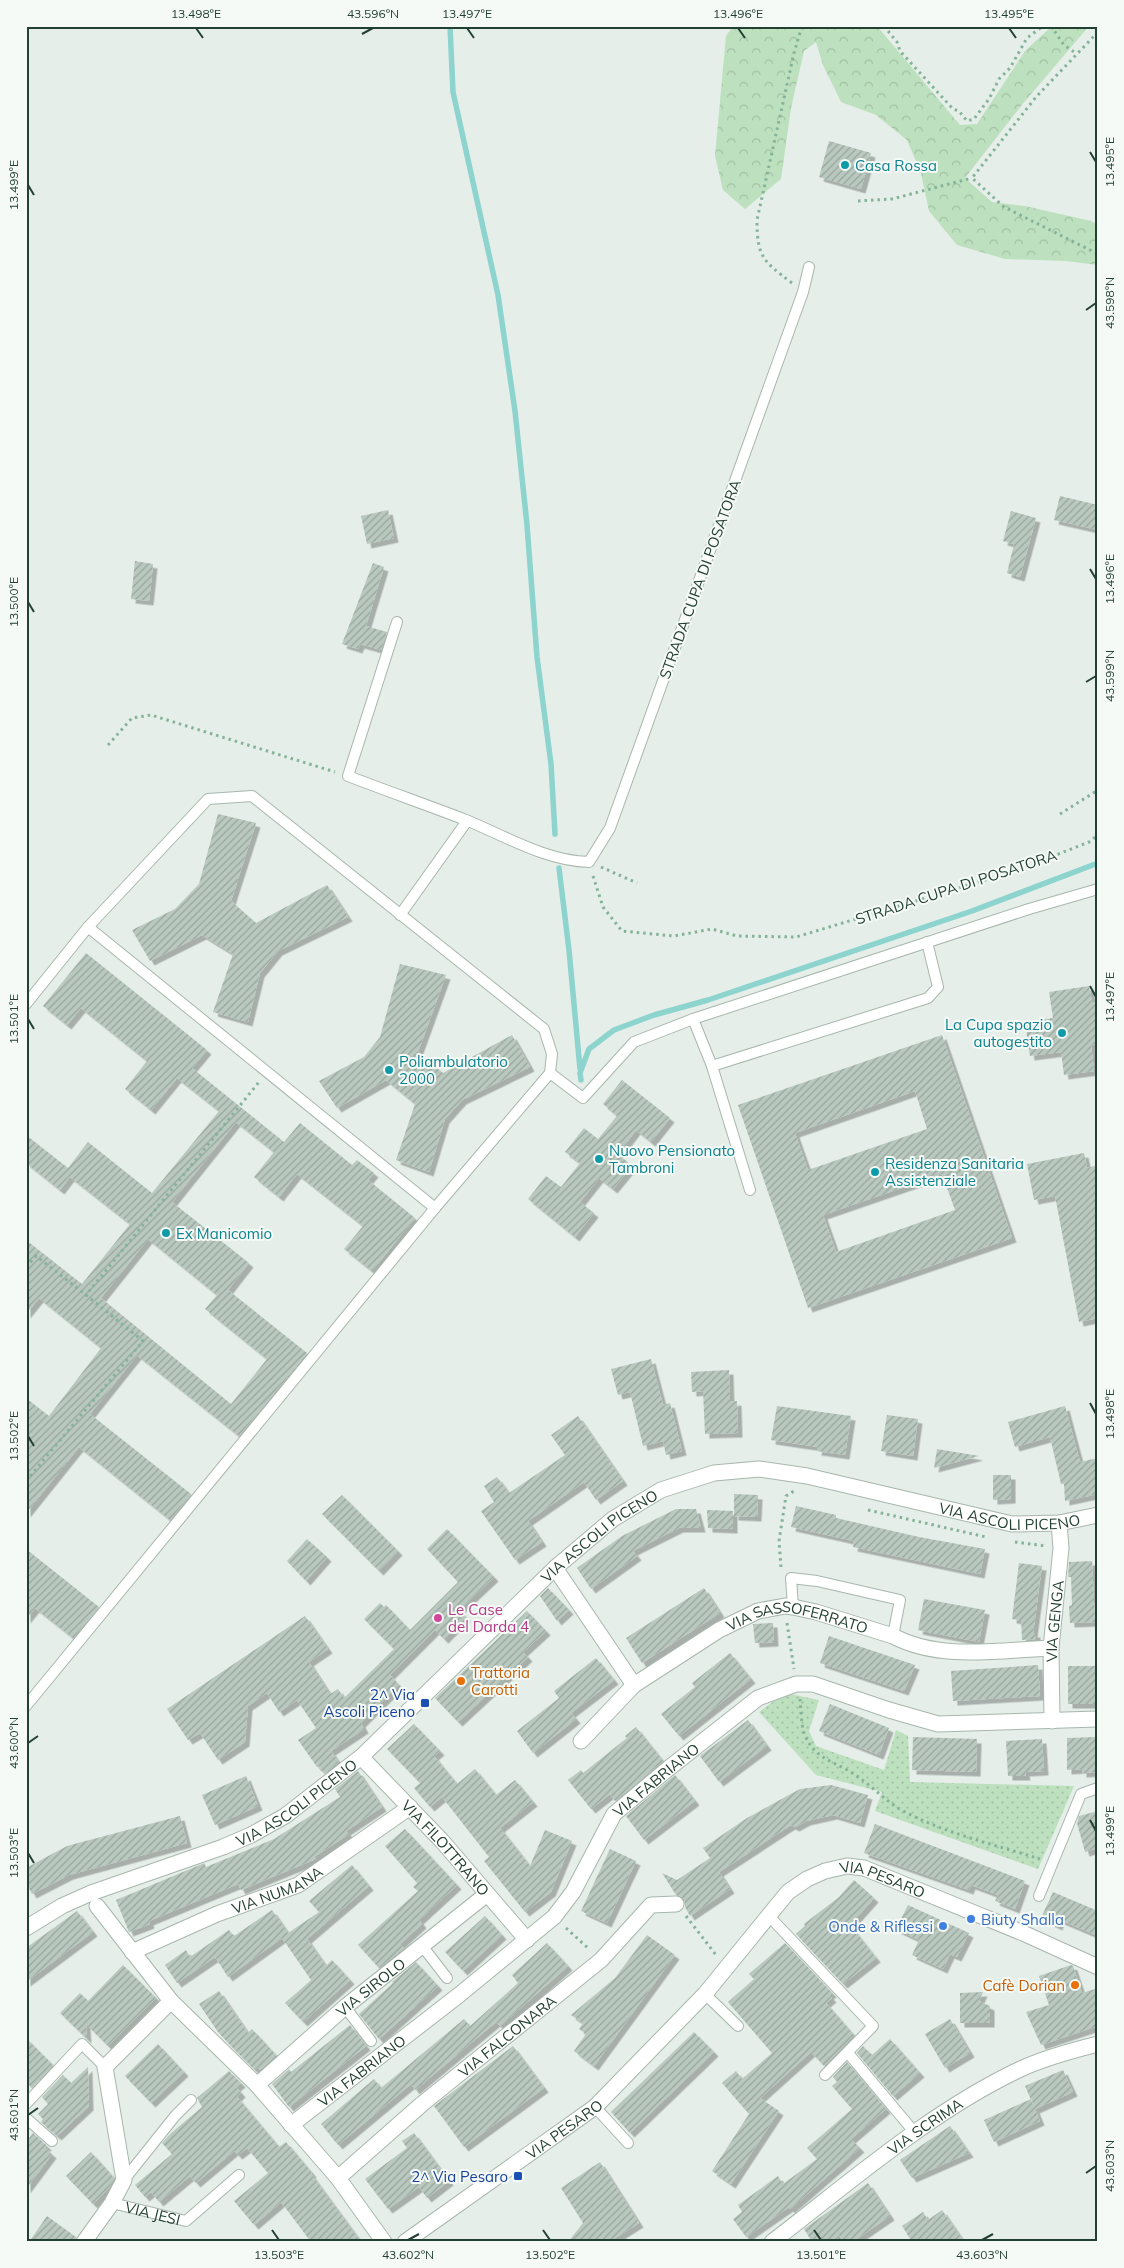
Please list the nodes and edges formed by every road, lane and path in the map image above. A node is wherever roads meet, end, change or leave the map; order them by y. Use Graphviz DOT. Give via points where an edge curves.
graph roads {
  1 [pos="802,26"];
  2 [pos="884,26"];
  3 [pos="1042,26"];
  4 [pos="1052,26"];
  5 [pos="1098,32"];
  6 [pos="1077,54"];
  7 [pos="972,178"];
  8 [pos="858,201"];
  9 [pos="1098,254"];
  10 [pos="809,268"];
  11 [pos="803,292"];
  12 [pos="397,622"];
  13 [pos="108,745"];
  14 [pos="348,776"];
  15 [pos="1098,790"];
  16 [pos="1060,814"];
  17 [pos="466,820"];
  18 [pos="1098,834"];
  19 [pos="589,862"];
  20 [pos="637,883"];
  21 [pos="1098,889"];
  22 [pos="400,915"];
  23 [pos="88,928"];
  24 [pos="927,942"];
  25 [pos="26,1004"];
  26 [pos="693,1019"];
  27 [pos="712,1066"];
  28 [pos="267,1072"];
  29 [pos="550,1073"];
  30 [pos="750,1190"];
  31 [pos="435,1208"];
  32 [pos="26,1267"];
  33 [pos="86,1295"];
  34 [pos="26,1481"];
  35 [pos="802,1493"];
  36 [pos="860,1508"];
  37 [pos="1098,1515"];
  38 [pos="1059,1523"];
  39 [pos="990,1538"];
  40 [pos="1009,1541"];
  41 [pos="1061,1548"];
  42 [pos="555,1568"];
  43 [pos="782,1569"];
  44 [pos="790,1612"];
  45 [pos="892,1636"];
  46 [pos="1051,1648"];
  47 [pos="634,1685"];
  48 [pos="798,1691"];
  49 [pos="26,1706"];
  50 [pos="1098,1719"];
  51 [pos="1052,1721"];
  52 [pos="581,1741"];
  53 [pos="361,1757"];
  54 [pos="1098,1788"];
  55 [pos="410,1807"];
  56 [pos="1053,1863"];
  57 [pos="487,1894"];
  58 [pos="1039,1896"];
  59 [pos="676,1904"];
  60 [pos="96,1906"];
  61 [pos="768,1915"];
  62 [pos="554,1917"];
  63 [pos="26,1928"];
  64 [pos="528,1940"];
  65 [pos="423,1947"];
  66 [pos="132,1952"];
  67 [pos="602,1960"];
  68 [pos="726,1967"];
  69 [pos="1098,1967"];
  70 [pos="447,1978"];
  71 [pos="705,1994"];
  72 [pos="171,2001"];
  73 [pos="345,2007"];
  74 [pos="738,2026"];
  75 [pos="371,2041"];
  76 [pos="1098,2044"];
  77 [pos="848,2053"];
  78 [pos="105,2067"];
  79 [pos="825,2075"];
  80 [pos="257,2085"];
  81 [pos="191,2100"];
  82 [pos="26,2104"];
  83 [pos="595,2107"];
  84 [pos="26,2118"];
  85 [pos="291,2125"];
  86 [pos="915,2134"];
  87 [pos="52,2141"];
  88 [pos="628,2143"];
  89 [pos="239,2175"];
  90 [pos="338,2178"];
  91 [pos="124,2180"];
  92 [pos="112,2203"];
  93 [pos="84,2242"];
  94 [pos="384,2242"];
  95 [pos="405,2242"];
  96 [pos="772,2242"];
  1 -- 11 [label="path" via="757,220 757,244 767,264"];
  2 -- 3 [label="path" via="908,60 967,121 974,119 1028,38"];
  4 -- 6 [label="path" via="1064,45"];
  5 -- 6 [label="path"];
  6 -- 7 [label="path" via="1036,97"];
  7 -- 8 [label="path" via="892,199"];
  7 -- 9 [label="path" via="1004,207"];
  10 -- 11 [label="lane, STRADA CUPA DI POSATORA"];
  11 -- 19 [label="lane, STRADA CUPA DI POSATORA" via="610,828"];
  12 -- 14 [label="lane"];
  13 -- 14 [label="path" via="132,718 151,715"];
  14 -- 17 [label="lane"];
  15 -- 16 [label="path"];
  17 -- 19 [label="lane" via="550,856 570,862"];
  17 -- 22 [label="lane"];
  18 -- 19 [label="path, STRADA CUPA DI POSATORA" via="1089,842 1015,871 796,937 737,936 712,929 674,936 622,932 603,907"];
  19 -- 20 [label="path"];
  21 -- 24 [label="lane"];
  22 -- 23 [label="lane" via="252,796 208,799"];
  22 -- 29 [label="lane" via="544,1029 552,1054"];
  23 -- 25 [label="lane"];
  23 -- 28 [label="lane"];
  24 -- 26 [label="lane"];
  24 -- 27 [label="lane" via="938,987 928,998"];
  26 -- 27 [label="lane"];
  26 -- 29 [label="lane" via="634,1042 583,1098"];
  27 -- 30 [label="lane"];
  28 -- 31 [label="lane"];
  28 -- 33 [label="path"];
  29 -- 31 [label="lane"];
  31 -- 49 [label="lane"];
  32 -- 33 [label="path" via="36,1256"];
  33 -- 34 [label="path" via="143,1341"];
  35 -- 43 [label="path" via="794,1491 786,1496 779,1541"];
  36 -- 39 [label="path"];
  37 -- 38 [label="street, VIA ASCOLI PICENO"];
  38 -- 41 [label="street, VIA GENGA"];
  38 -- 42 [label="street, VIA ASCOLI PICENO" via="1012,1524 807,1476 759,1469 714,1473 661,1490 613,1519"];
  40 -- 41 [label="path"];
  41 -- 46 [label="street, VIA GENGA"];
  42 -- 47 [label="street"];
  42 -- 53 [label="street, VIA ASCOLI PICENO"];
  44 -- 45 [label="street, VIA SASSOFERRATO" via="816,1612"];
  44 -- 45 [label="lane" via="790,1578 900,1600"];
  44 -- 47 [label="street, VIA SASSOFERRATO" via="785,1606 758,1611 719,1630"];
  44 -- 48 [label="path"];
  45 -- 46 [label="street, VIA SASSOFERRATO" via="946,1652"];
  46 -- 51 [label="street, VIA GENGA"];
  47 -- 52 [label="street, VIA SASSOFERRATO"];
  48 -- 51 [label="street, VIA FABRIANO" via="813,1684 938,1724"];
  48 -- 56 [label="path" via="804,1733 820,1757 865,1782 889,1803 908,1814 944,1829"];
  48 -- 62 [label="street, VIA FABRIANO" via="758,1698 614,1814 572,1892"];
  50 -- 51 [label="street, VIA FABRIANO"];
  53 -- 55 [label="street, VIA FILOTTRANO"];
  53 -- 63 [label="street, VIA ASCOLI PICENO" via="285,1816 251,1835 91,1893"];
  54 -- 56 [label="lane" via="1080,1794"];
  55 -- 57 [label="street, VIA FILOTTRANO"];
  55 -- 66 [label="street, VIA NUMANA" via="298,1884 217,1914"];
  56 -- 58 [label="lane"];
  57 -- 64 [label="street, VIA FILOTTRANO"];
  57 -- 65 [label="street, VIA SIROLO"];
  59 -- 67 [label="street, VIA FALCONARA" via="651,1905"];
  59 -- 68 [label="path"];
  60 -- 66 [label="street"];
  61 -- 68 [label="street, VIA PESARO"];
  61 -- 69 [label="street, VIA PESARO" via="788,1892 807,1879 847,1866 864,1868"];
  61 -- 77 [label="lane" via="873,2026"];
  62 -- 64 [label="street, VIA FABRIANO"];
  62 -- 67 [label="path"];
  64 -- 85 [label="street, VIA FABRIANO"];
  65 -- 70 [label="lane"];
  65 -- 73 [label="street, VIA SIROLO"];
  66 -- 72 [label="street"];
  67 -- 90 [label="street, VIA FALCONARA" via="422,2104"];
  68 -- 71 [label="street, VIA PESARO"];
  71 -- 74 [label="lane"];
  71 -- 83 [label="street, VIA PESARO"];
  72 -- 78 [label="street"];
  72 -- 80 [label="street"];
  73 -- 75 [label="lane"];
  73 -- 80 [label="street, VIA SIROLO"];
  76 -- 86 [label="street, VIA SCRIMA" via="1027,2066 979,2090"];
  77 -- 79 [label="lane"];
  77 -- 86 [label="lane"];
  78 -- 82 [label="lane" via="82,2044"];
  78 -- 91 [label="street, VIA JESI"];
  80 -- 85 [label="street"];
  81 -- 91 [label="lane, VIA JESI"];
  83 -- 88 [label="lane"];
  83 -- 95 [label="street, VIA PESARO"];
  84 -- 87 [label="lane"];
  85 -- 90 [label="street"];
  86 -- 96 [label="street, VIA SCRIMA"];
  89 -- 92 [label="lane, VIA JESI" via="186,2221"];
  90 -- 94 [label="street"];
  91 -- 92 [label="street, VIA JESI"];
  92 -- 93 [label="street, VIA JESI"];
}
